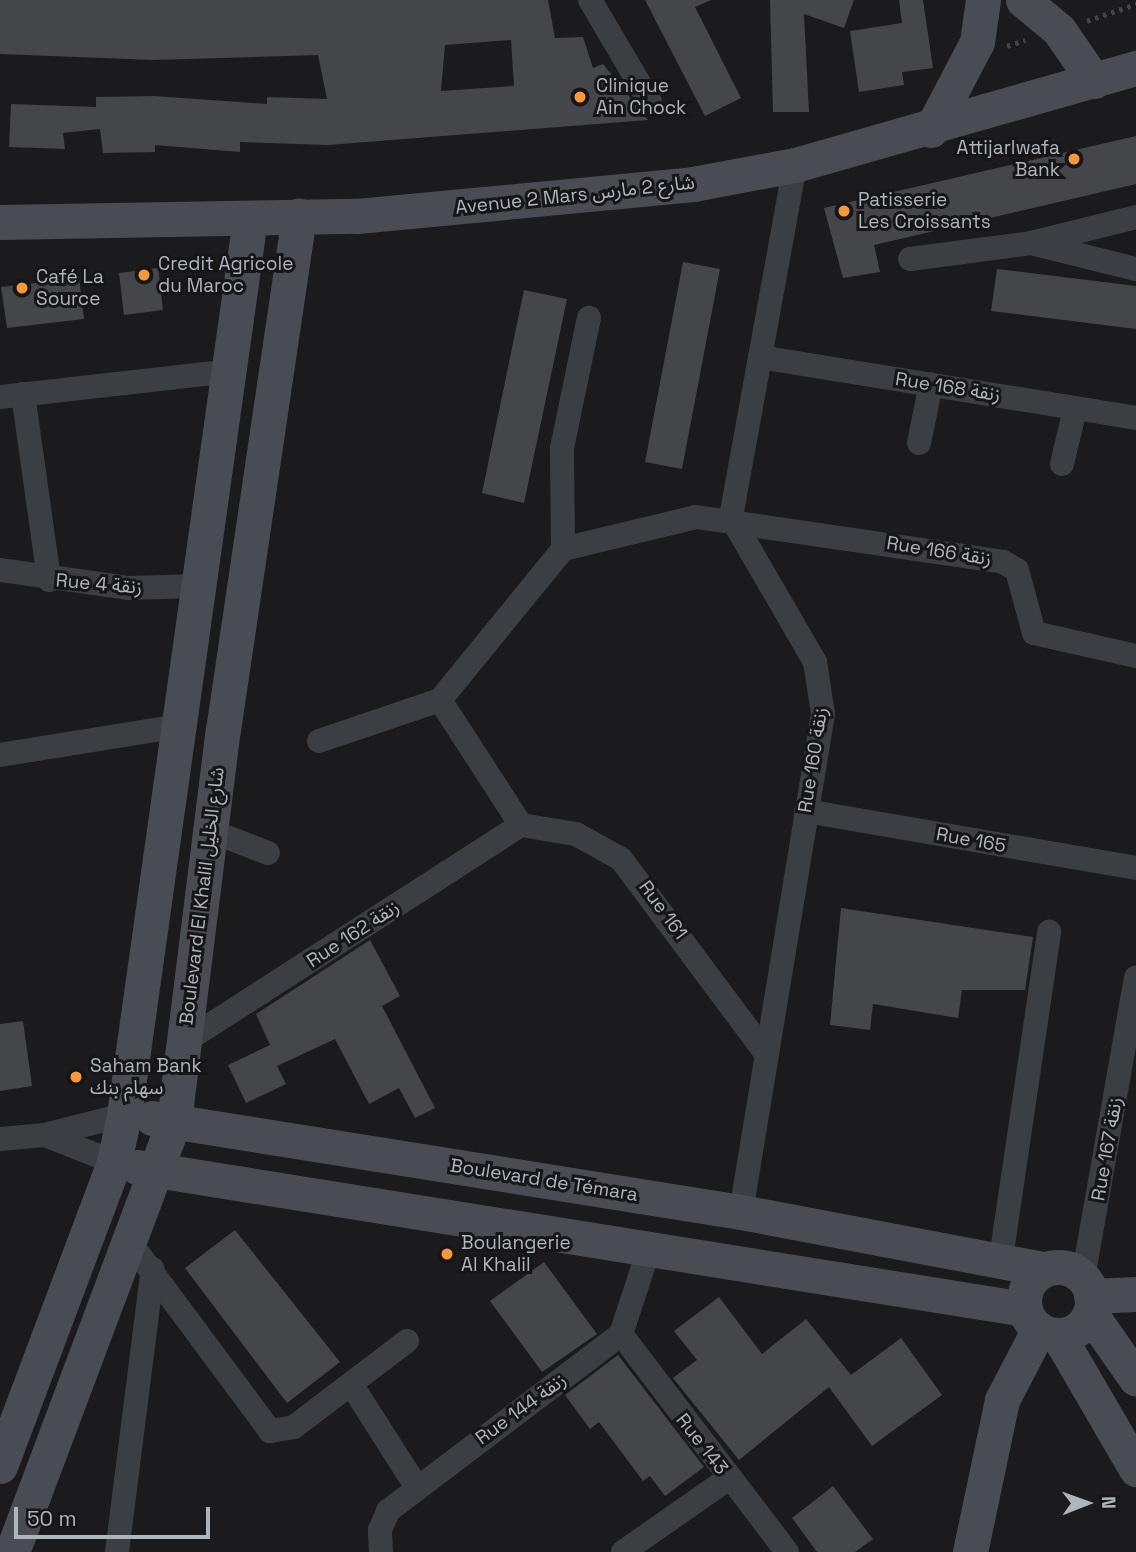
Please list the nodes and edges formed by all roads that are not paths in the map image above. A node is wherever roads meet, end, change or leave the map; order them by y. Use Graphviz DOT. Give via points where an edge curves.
graph roads {
  1 [pos="590,0"];
  2 [pos="983,0"];
  3 [pos="1023,0"];
  4 [pos="1136,68"];
  5 [pos="1094,81"];
  6 [pos="650,102"];
  7 [pos="930,130"];
  8 [pos="794,165"];
  9 [pos="299,216"];
  10 [pos="1136,217"];
  11 [pos="250,219"];
  12 [pos="0,222"];
  13 [pos="1031,243"];
  14 [pos="910,259"];
  15 [pos="1136,269"];
  16 [pos="589,318"];
  17 [pos="760,357"];
  18 [pos="231,371"];
  19 [pos="931,384"];
  20 [pos="11,395"];
  21 [pos="1075,408"];
  22 [pos="1136,418"];
  23 [pos="919,443"];
  24 [pos="1062,464"];
  25 [pos="731,517"];
  26 [pos="563,549"];
  27 [pos="0,570"];
  28 [pos="49,580"];
  29 [pos="200,586"];
  30 [pos="1136,656"];
  31 [pos="440,700"];
  32 [pos="179,726"];
  33 [pos="319,741"];
  34 [pos="0,755"];
  35 [pos="806,811"];
  36 [pos="522,825"];
  37 [pos="211,831"];
  38 [pos="268,853"];
  39 [pos="1136,867"];
  40 [pos="1049,932"];
  41 [pos="1136,978"];
  42 [pos="184,1042"];
  43 [pos="764,1051"];
  44 [pos="124,1115"];
  45 [pos="174,1121"];
  46 [pos="45,1135"];
  47 [pos="0,1139"];
  48 [pos="114,1162"];
  49 [pos="159,1172"];
  50 [pos="741,1212"];
  51 [pos="648,1252"];
  52 [pos="142,1257"];
  53 [pos="1001,1258"];
  54 [pos="1043,1269"];
  55 [pos="1136,1294"];
  56 [pos="1088,1296"];
  57 [pos="1040,1324"];
  58 [pos="621,1334"];
  59 [pos="407,1341"];
  60 [pos="1136,1379"];
  61 [pos="351,1384"];
  62 [pos="7,1429"];
  63 [pos="0,1466"];
  64 [pos="1136,1469"];
  65 [pos="729,1478"];
  66 [pos="416,1486"];
  67 [pos="12,1552"];
  68 [pos="117,1552"];
  69 [pos="381,1552"];
  70 [pos="623,1552"];
  71 [pos="787,1552"];
  72 [pos="970,1552"];
  1 -- 6 [label="street"];
  2 -- 7 [label="street" via="976,42"];
  3 -- 5 [label="street" via="1059,30"];
  4 -- 5 [label="street, Avenue 2 Mars شارع 2 مارس"];
  5 -- 7 [label="street, Avenue 2 Mars شارع 2 مارس"];
  7 -- 8 [label="street, Avenue 2 Mars شارع 2 مارس"];
  8 -- 9 [label="street, Avenue 2 Mars شارع 2 مارس" via="567,200"];
  8 -- 17 [label="street"];
  9 -- 11 [label="street, Avenue 2 Mars شارع 2 مارس"];
  9 -- 37 [label="street, Boulevard El Khalil شارع الخليل"];
  10 -- 13 [label="street"];
  11 -- 12 [label="street, Avenue 2 Mars شارع 2 مارس"];
  11 -- 18 [label="street"];
  13 -- 14 [label="street"];
  13 -- 15 [label="street"];
  16 -- 26 [label="street" via="562,448"];
  17 -- 19 [label="street, Rue 168 زنقة"];
  17 -- 25 [label="street"];
  18 -- 20 [label="street"];
  18 -- 29 [label="street"];
  19 -- 21 [label="street, Rue 168 زنقة"];
  19 -- 23 [label="street"];
  20 -- 28 [label="street"];
  21 -- 22 [label="street, Rue 168 زنقة"];
  21 -- 24 [label="street"];
  25 -- 26 [label="street" via="665,522"];
  25 -- 30 [label="street, Rue 166 زنقة" via="1003,562 1017,570 1034,633"];
  25 -- 35 [label="street, Rue 160 زنقة" via="820,681 823,714"];
  26 -- 31 [label="street"];
  27 -- 28 [label="street, Rue 4 زنقة"];
  28 -- 29 [label="street, Rue 4 زنقة" via="163,590"];
  29 -- 32 [label="street"];
  31 -- 33 [label="street"];
  31 -- 36 [label="street"];
  32 -- 34 [label="street"];
  32 -- 44 [label="street"];
  35 -- 39 [label="street, Rue 165"];
  35 -- 43 [label="street, Rue 160 زنقة"];
  36 -- 42 [label="street, Rue 162 زنقة"];
  36 -- 43 [label="street, Rue 161" via="576,834 621,859"];
  37 -- 38 [label="street"];
  37 -- 42 [label="street, Boulevard El Khalil شارع الخليل"];
  40 -- 53 [label="street"];
  41 -- 56 [label="street, Rue 167 زنقة"];
  42 -- 45 [label="street, Boulevard El Khalil شارع الخليل"];
  43 -- 50 [label="street, Rue 160 زنقة"];
  44 -- 45 [label="street, Boulevard de Témara"];
  44 -- 46 [label="street, Boulevard de Témara"];
  44 -- 48 [label="street"];
  45 -- 49 [label="street, Boulevard El Khalil شارع الخليل"];
  45 -- 50 [label="street, Boulevard de Témara"];
  46 -- 47 [label="street, Boulevard de Témara"];
  46 -- 48 [label="street, Boulevard de Témara"];
  48 -- 49 [label="street, Boulevard de Témara"];
  48 -- 62 [label="street"];
  49 -- 51 [label="street, Boulevard de Témara"];
  49 -- 52 [label="street, Boulevard El Khalil شارع الخليل"];
  50 -- 53 [label="street, Boulevard de Témara"];
  51 -- 57 [label="street, Boulevard de Témara"];
  51 -- 58 [label="street"];
  52 -- 61 [label="street" via="270,1431 294,1427"];
  52 -- 67 [label="street, Boulevard El Khalil شارع الخليل"];
  52 -- 68 [label="street"];
  53 -- 54 [label="street, Boulevard de Témara"];
  54 -- 56 [label="street" via="1067,1268"];
  54 -- 57 [label="street" via="1026,1289"];
  55 -- 56 [label="street"];
  56 -- 57 [label="street" via="1076,1329"];
  56 -- 60 [label="street"];
  57 -- 64 [label="street"];
  57 -- 72 [label="street" via="1002,1400"];
  58 -- 65 [label="street, Rue 143"];
  58 -- 66 [label="street, Rue 144 زنقة"];
  59 -- 61 [label="street"];
  61 -- 66 [label="street"];
  62 -- 63 [label="street"];
  65 -- 70 [label="street"];
  65 -- 71 [label="street, Rue 143"];
  66 -- 69 [label="street, Rue 144 زنقة" via="388,1511"];
}
